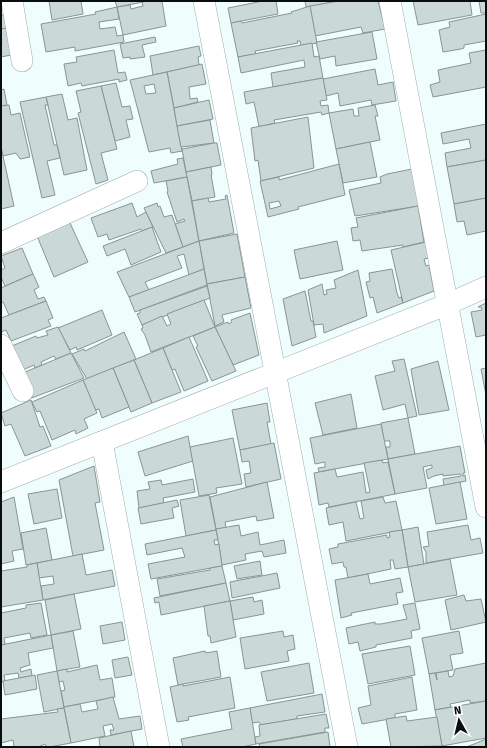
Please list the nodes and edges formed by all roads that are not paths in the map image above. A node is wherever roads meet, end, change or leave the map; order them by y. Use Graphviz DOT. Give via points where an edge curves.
graph roads {
  1 [pos="12,1"];
  2 [pos="204,1"];
  3 [pos="390,1"];
  4 [pos="22,60"];
  5 [pos="137,182"];
  6 [pos="1,243"];
  7 [pos="486,287"];
  8 [pos="448,304"];
  9 [pos="1,345"];
  10 [pos="275,372"];
  11 [pos="24,391"];
  12 [pos="102,442"];
  13 [pos="1,482"];
  14 [pos="486,506"];
  15 [pos="159,747"];
  16 [pos="347,747"];
  1 -- 4 [label="street"];
  2 -- 10 [label="street"];
  3 -- 8 [label="street"];
  5 -- 6 [label="street"];
  7 -- 8 [label="street"];
  8 -- 10 [label="street"];
  8 -- 14 [label="street"];
  9 -- 11 [label="street"];
  10 -- 12 [label="street"];
  10 -- 16 [label="street"];
  12 -- 13 [label="street"];
  12 -- 15 [label="street"];
}
